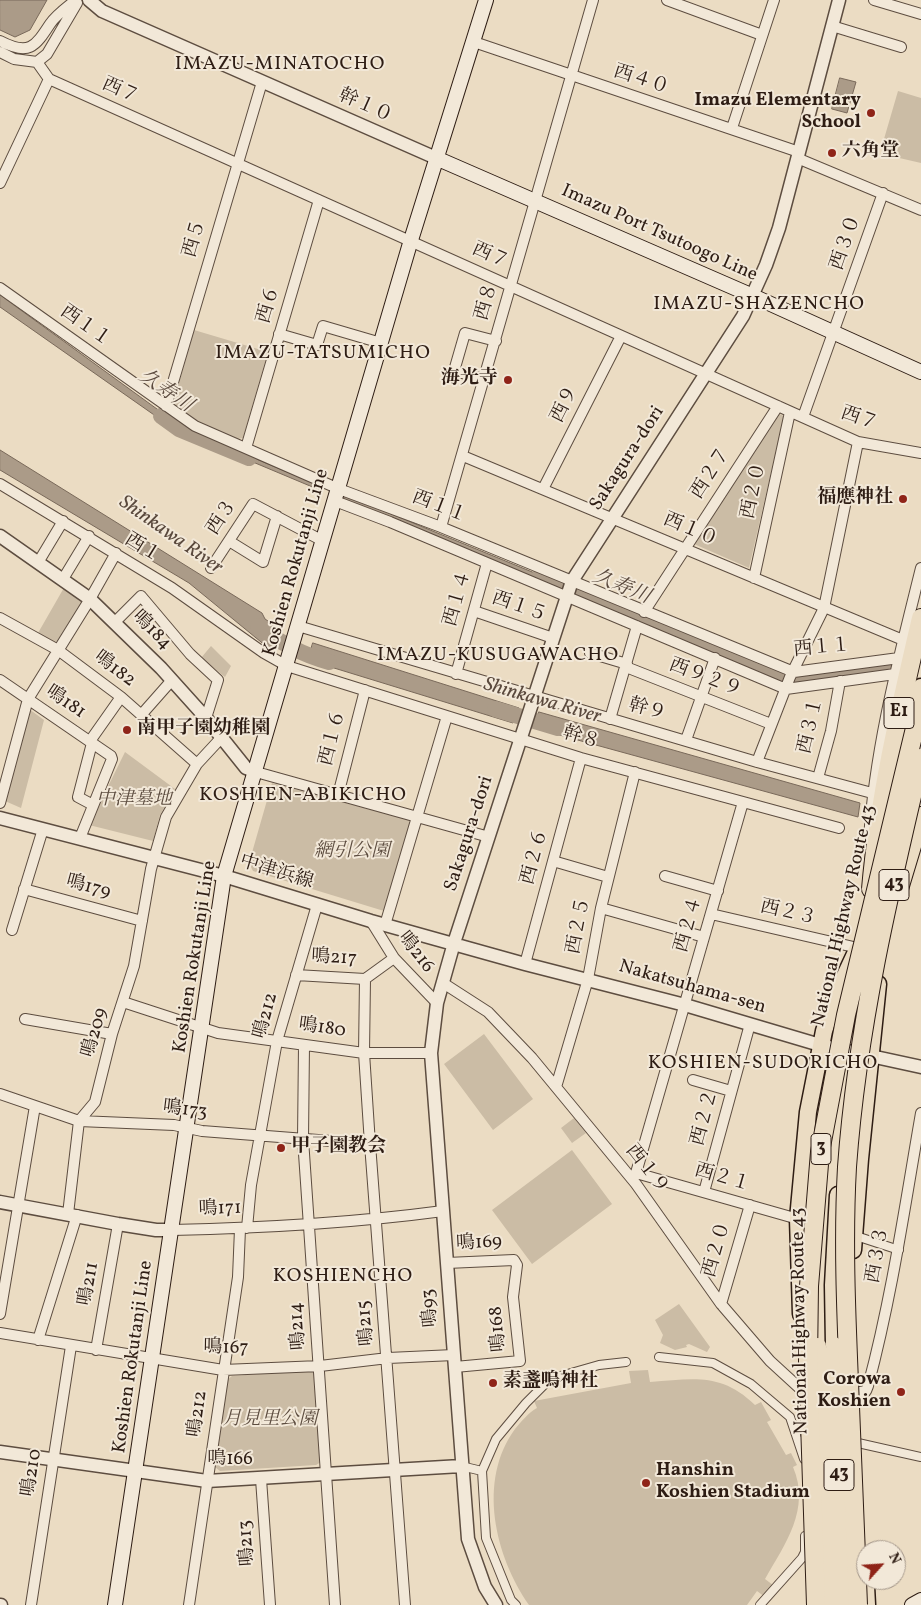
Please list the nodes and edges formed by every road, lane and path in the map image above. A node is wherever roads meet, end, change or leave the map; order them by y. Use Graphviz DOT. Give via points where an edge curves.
graph roads {
  1 [pos="77,0"];
  2 [pos="89,0"];
  3 [pos="478,0"];
  4 [pos="486,0"];
  5 [pos="593,0"];
  6 [pos="667,0"];
  7 [pos="774,0"];
  8 [pos="839,0"];
  9 [pos="874,0"];
  10 [pos="921,14"];
  11 [pos="832,26"];
  12 [pos="762,35"];
  13 [pos="0,41"];
  14 [pos="474,42"];
  15 [pos="901,47"];
  16 [pos="0,52"];
  17 [pos="37,62"];
  18 [pos="571,76"];
  19 [pos="49,79"];
  20 [pos="262,82"];
  21 [pos="732,128"];
  22 [pos="798,155"];
  23 [pos="436,158"];
  24 [pos="236,164"];
  25 [pos="0,182"];
  26 [pos="883,193"];
  27 [pos="318,200"];
  28 [pos="536,201"];
  29 [pos="921,210"];
  30 [pos="411,240"];
  31 [pos="511,286"];
  32 [pos="0,288"];
  33 [pos="752,296"];
  34 [pos="834,333"];
  35 [pos="279,334"];
  36 [pos="621,336"];
  37 [pos="496,341"];
  38 [pos="381,343"];
  39 [pos="921,372"];
  40 [pos="706,373"];
  41 [pos="485,379"];
  42 [pos="166,406"];
  43 [pos="778,406"];
  44 [pos="790,412"];
  45 [pos="803,417"];
  46 [pos="858,442"];
  47 [pos="246,448"];
  48 [pos="921,452"];
  49 [pos="463,456"];
  50 [pos="0,484"];
  51 [pos="543,490"];
  52 [pos="337,495"];
  53 [pos="277,516"];
  54 [pos="612,518"];
  55 [pos="63,521"];
  56 [pos="441,527"];
  57 [pos="0,536"];
  58 [pos="88,536"];
  59 [pos="229,541"];
  60 [pos="323,541"];
  61 [pos="685,547"];
  62 [pos="116,553"];
  63 [pos="39,561"];
  64 [pos="488,563"];
  65 [pos="211,568"];
  66 [pos="921,568"];
  67 [pos="754,578"];
  68 [pos="63,579"];
  69 [pos="570,589"];
  70 [pos="90,598"];
  71 [pos="824,608"];
  72 [pos="474,611"];
  73 [pos="644,612"];
  74 [pos="0,618"];
  75 [pos="921,618"];
  76 [pos="115,622"];
  77 [pos="637,626"];
  78 [pos="297,630"];
  79 [pos="553,638"];
  80 [pos="903,640"];
  81 [pos="58,650"];
  82 [pos="590,653"];
  83 [pos="715,658"];
  84 [pos="899,658"];
  85 [pos="288,662"];
  86 [pos="626,666"];
  87 [pos="456,674"];
  88 [pos="895,674"];
  89 [pos="0,680"];
  90 [pos="172,680"];
  91 [pos="789,680"];
  92 [pos="840,681"];
  93 [pos="921,687"];
  94 [pos="364,690"];
  95 [pos="702,696"];
  96 [pos="121,697"];
  97 [pos="28,699"];
  98 [pos="532,702"];
  99 [pos="921,703"];
  100 [pos="142,714"];
  101 [pos="447,716"];
  102 [pos="206,718"];
  103 [pos="610,719"];
  104 [pos="772,724"];
  105 [pos="522,735"];
  106 [pos="222,737"];
  107 [pos="686,740"];
  108 [pos="91,742"];
  109 [pos="581,758"];
  110 [pos="921,758"];
  111 [pos="758,762"];
  112 [pos="197,764"];
  113 [pos="256,772"];
  114 [pos="635,772"];
  115 [pos="921,774"];
  116 [pos="818,778"];
  117 [pos="338,795"];
  118 [pos="743,802"];
  119 [pos="0,803"];
  120 [pos="93,805"];
  121 [pos="878,813"];
  122 [pos="417,817"];
  123 [pos="1,821"];
  124 [pos="916,826"];
  125 [pos="839,828"];
  126 [pos="43,829"];
  127 [pos="489,837"];
  128 [pos="80,838"];
  129 [pos="154,858"];
  130 [pos="553,861"];
  131 [pos="224,876"];
  132 [pos="665,876"];
  133 [pos="608,877"];
  134 [pos="24,889"];
  135 [pos="718,892"];
  136 [pos="870,897"];
  137 [pos="317,905"];
  138 [pos="892,905"];
  139 [pos="600,908"];
  140 [pos="711,914"];
  141 [pos="142,921"];
  142 [pos="370,921"];
  143 [pos="864,922"];
  144 [pos="385,925"];
  145 [pos="12,930"];
  146 [pos="704,938"];
  147 [pos="882,939"];
  148 [pos="454,944"];
  149 [pos="858,948"];
  150 [pos="394,958"];
  151 [pos="525,964"];
  152 [pos="296,975"];
  153 [pos="365,978"];
  154 [pos="588,979"];
  155 [pos="443,983"];
  156 [pos="123,1002"];
  157 [pos="436,1004"];
  158 [pos="685,1004"];
  159 [pos="25,1019"];
  160 [pos="750,1024"];
  161 [pos="203,1027"];
  162 [pos="112,1034"];
  163 [pos="277,1040"];
  164 [pos="304,1045"];
  165 [pos="827,1046"];
  166 [pos="364,1052"];
  167 [pos="855,1052"];
  168 [pos="432,1053"];
  169 [pos="872,1056"];
  170 [pos="921,1067"];
  171 [pos="693,1080"];
  172 [pos="556,1087"];
  173 [pos="731,1091"];
  174 [pos="0,1094"];
  175 [pos="35,1106"];
  176 [pos="921,1113"];
  177 [pos="79,1121"];
  178 [pos="188,1128"];
  179 [pos="260,1135"];
  180 [pos="303,1139"];
  181 [pos="370,1144"];
  182 [pos="632,1174"];
  183 [pos="704,1192"];
  184 [pos="0,1202"];
  185 [pos="17,1205"];
  186 [pos="750,1205"];
  187 [pos="443,1211"];
  188 [pos="72,1215"];
  189 [pos="798,1219"];
  190 [pos="376,1220"];
  191 [pos="118,1224"];
  192 [pos="310,1225"];
  193 [pos="243,1228"];
  194 [pos="172,1230"];
  195 [pos="853,1235"];
  196 [pos="899,1250"];
  197 [pos="514,1260"];
  198 [pos="447,1263"];
  199 [pos="721,1304"];
  200 [pos="0,1314"];
  201 [pos="0,1333"];
  202 [pos="38,1340"];
  203 [pos="71,1346"];
  204 [pos="826,1346"];
  205 [pos="96,1350"];
  206 [pos="660,1357"];
  207 [pos="388,1358"];
  208 [pos="153,1360"];
  209 [pos="454,1361"];
  210 [pos="626,1362"];
  211 [pos="320,1366"];
  212 [pos="223,1370"];
  213 [pos="856,1392"];
  214 [pos="806,1394"];
  215 [pos="858,1443"];
  216 [pos="0,1452"];
  217 [pos="921,1457"];
  218 [pos="52,1459"];
  219 [pos="461,1466"];
  220 [pos="137,1470"];
  221 [pos="396,1470"];
  222 [pos="482,1471"];
  223 [pos="326,1476"];
  224 [pos="261,1479"];
  225 [pos="207,1481"];
  226 [pos="921,1600"];
  227 [pos="31,1605"];
  228 [pos="115,1605"];
  229 [pos="189,1605"];
  230 [pos="270,1605"];
  231 [pos="335,1605"];
  232 [pos="405,1605"];
  233 [pos="496,1605"];
  234 [pos="516,1605"];
  235 [pos="760,1605"];
  236 [pos="815,1605"];
  237 [pos="830,1605"];
  238 [pos="844,1605"];
  239 [pos="858,1605"];
  240 [pos="867,1605"];
  241 [pos="912,1605"];
  1 -- 13 [label="street" via="50,23 44,36 29,48 10,46"];
  1 -- 17 [label="street" via="47,54"];
  2 -- 20 [label="street, 幹１０" via="102,10"];
  3 -- 23 [label="main road, Koshien Rokutanji Line" via="438,130"];
  4 -- 14 [label="main road, Koshien Rokutanji Line"];
  5 -- 18 [label="street, 西８"];
  6 -- 12 [label="street"];
  7 -- 12 [label="street"];
  8 -- 11 [label="street, Sakagura-dori"];
  9 -- 10 [label="street"];
  11 -- 15 [label="street"];
  11 -- 22 [label="street, Sakagura-dori"];
  12 -- 21 [label="street"];
  14 -- 18 [label="street, 西４０"];
  14 -- 23 [label="main road, Koshien Rokutanji Line"];
  16 -- 17 [label="street" via="14,59"];
  17 -- 19 [label="street"];
  18 -- 21 [label="street, 西４０"];
  18 -- 28 [label="street, 西８"];
  19 -- 24 [label="street, 西７"];
  19 -- 25 [label="street"];
  20 -- 23 [label="street, 幹１０"];
  20 -- 24 [label="street, 西５"];
  21 -- 22 [label="street, 西４０"];
  22 -- 26 [label="street, 西４０"];
  22 -- 33 [label="street, Sakagura-dori" via="779,228"];
  23 -- 28 [label="main road, Imazu Port Tsutoogo Line"];
  23 -- 30 [label="main road, Koshien Rokutanji Line"];
  24 -- 27 [label="street, 西７"];
  24 -- 42 [label="street, 西５"];
  26 -- 29 [label="street, 西４０"];
  26 -- 34 [label="street, 西３０"];
  27 -- 30 [label="street, 西７"];
  27 -- 35 [label="street, 西６"];
  28 -- 31 [label="street, 西８"];
  28 -- 33 [label="main road, Imazu Port Tsutoogo Line"];
  30 -- 31 [label="street, 西７"];
  30 -- 38 [label="main road, Koshien Rokutanji Line"];
  31 -- 36 [label="street, 西７"];
  31 -- 37 [label="street, 西８"];
  32 -- 42 [label="street, 西１１"];
  33 -- 34 [label="main road, Imazu Port Tsutoogo Line"];
  33 -- 40 [label="street, Sakagura-dori" via="743,316"];
  34 -- 39 [label="main road, Imazu Port Tsutoogo Line"];
  34 -- 45 [label="street, 西３０"];
  35 -- 38 [label="street" via="317,345 322,326"];
  35 -- 47 [label="street, 西６"];
  36 -- 40 [label="street, 西７"];
  36 -- 51 [label="street, 西９"];
  37 -- 41 [label="street, 西８"];
  37 -- 41 [label="street" via="465,333 454,371"];
  38 -- 52 [label="main road, Koshien Rokutanji Line"];
  40 -- 43 [label="street, 西７"];
  40 -- 54 [label="street, Sakagura-dori"];
  41 -- 49 [label="street, 西８"];
  42 -- 47 [label="street, 西１１" via="195,426"];
  43 -- 44 [label="street, 西７"];
  43 -- 61 [label="street, 西２７"];
  44 -- 45 [label="street, 西７"];
  44 -- 67 [label="street, 西２０"];
  45 -- 46 [label="street, 西７"];
  46 -- 48 [label="street, 西７"];
  46 -- 71 [label="street"];
  47 -- 52 [label="street, 西１１"];
  49 -- 51 [label="street, 西１０"];
  49 -- 56 [label="street, 西８"];
  50 -- 55 [label="street, 西１"];
  51 -- 54 [label="street, 西１０"];
  52 -- 56 [label="street, 西１１"];
  52 -- 60 [label="main road, Koshien Rokutanji Line"];
  52 -- 64 [label="street"];
  53 -- 59 [label="street, 西３" via="253,504"];
  53 -- 59 [label="street" via="263,562"];
  53 -- 60 [label="street, 西３"];
  54 -- 61 [label="street, 西１０"];
  54 -- 69 [label="street, Sakagura-dori"];
  55 -- 58 [label="street, 西１"];
  55 -- 63 [label="street"];
  56 -- 69 [label="street, 西１１"];
  57 -- 63 [label="street, 鳴184"];
  58 -- 62 [label="street, 西１"];
  58 -- 68 [label="street"];
  59 -- 65 [label="street, 西３"];
  60 -- 78 [label="main road, Koshien Rokutanji Line"];
  61 -- 67 [label="street, 西１０"];
  61 -- 73 [label="street, 西２７"];
  62 -- 70 [label="street"];
  62 -- 85 [label="street, 西１" via="172,588 264,654"];
  63 -- 68 [label="street, 鳴184"];
  64 -- 69 [label="street"];
  64 -- 72 [label="street, 西１４"];
  66 -- 80 [label="street"];
  67 -- 71 [label="street, 西１０"];
  68 -- 70 [label="street, 鳴184"];
  69 -- 73 [label="street, 西１１"];
  69 -- 77 [label="street"];
  69 -- 79 [label="street, Sakagura-dori"];
  70 -- 76 [label="street, 鳴184"];
  70 -- 81 [label="street"];
  71 -- 80 [label="street, 西１０"];
  71 -- 91 [label="street"];
  72 -- 79 [label="street, 西１５"];
  72 -- 87 [label="street, 西１４"];
  73 -- 91 [label="street, 西１１"];
  74 -- 81 [label="street, 鳴182"];
  75 -- 121 [label="highway, E1"];
  76 -- 90 [label="street, 鳴184"];
  76 -- 102 [label="street" via="140,596 190,654 218,680"];
  77 -- 83 [label="street"];
  77 -- 86 [label="street"];
  78 -- 85 [label="main road, Koshien Rokutanji Line"];
  78 -- 87 [label="street, 幹９"];
  79 -- 98 [label="street, Sakagura-dori"];
  80 -- 84 [label="street"];
  81 -- 96 [label="street, 鳴182"];
  81 -- 97 [label="street"];
  82 -- 86 [label="street, 西９２９"];
  83 -- 91 [label="street"];
  83 -- 95 [label="street"];
  84 -- 88 [label="street"];
  84 -- 91 [label="street, 西１１"];
  85 -- 94 [label="street, 幹８"];
  85 -- 113 [label="main road, Koshien Rokutanji Line"];
  86 -- 95 [label="street, 西９２９"];
  86 -- 103 [label="street"];
  87 -- 98 [label="street, 幹９"];
  88 -- 92 [label="street"];
  88 -- 121 [label="street" via="880,737"];
  89 -- 97 [label="street, 鳴181"];
  90 -- 100 [label="street"];
  90 -- 102 [label="street, 鳴184"];
  91 -- 92 [label="street"];
  91 -- 104 [label="street"];
  92 -- 116 [label="street, 西３１"];
  93 -- 121 [label="highway, National Highway Route 43"];
  94 -- 101 [label="street, 幹８"];
  94 -- 117 [label="street, 西１６"];
  95 -- 104 [label="street, 西９２９"];
  95 -- 107 [label="street"];
  96 -- 100 [label="street, 鳴182"];
  96 -- 108 [label="street"];
  97 -- 108 [label="street, 鳴181"];
  97 -- 119 [label="street"];
  98 -- 103 [label="street, 幹９"];
  98 -- 105 [label="street, Sakagura-dori"];
  99 -- 236 [label="highway, 3, bridge" via="846,1015 820,1152 809,1286 808,1361"];
  100 -- 112 [label="street, 鳴182"];
  101 -- 105 [label="street, 幹８"];
  101 -- 122 [label="street"];
  102 -- 106 [label="street, 鳴184"];
  103 -- 107 [label="street, 幹９"];
  104 -- 111 [label="street"];
  105 -- 109 [label="street, 幹８"];
  105 -- 127 [label="street, Sakagura-dori"];
  106 -- 112 [label="street, 鳴209"];
  106 -- 113 [label="street, 鳴184" via="246,768"];
  107 -- 111 [label="street, 幹９"];
  108 -- 120 [label="street" via="78,797"];
  108 -- 120 [label="street, 鳴181" via="112,759"];
  109 -- 114 [label="street, 幹８"];
  109 -- 130 [label="street, 西２６"];
  110 -- 239 [label="highway, 3, bridge" via="888,895 866,1007 853,1096 847,1169 846,1322"];
  111 -- 116 [label="street, 幹９"];
  112 -- 129 [label="street, 鳴209" via="166,817"];
  113 -- 117 [label="street"];
  113 -- 131 [label="main road, Koshien Rokutanji Line"];
  114 -- 118 [label="street, 幹８"];
  114 -- 133 [label="street, 西２５"];
  115 -- 124 [label="highway"];
  116 -- 121 [label="street, 幹９"];
  117 -- 122 [label="street"];
  118 -- 125 [label="street, 幹８"];
  118 -- 135 [label="street, 西２４"];
  120 -- 128 [label="street"];
  121 -- 136 [label="highway, E1"];
  121 -- 143 [label="street"];
  122 -- 127 [label="street"];
  122 -- 144 [label="street"];
  123 -- 126 [label="street, 中津浜線"];
  124 -- 138 [label="highway"];
  126 -- 128 [label="street, 中津浜線"];
  126 -- 134 [label="street"];
  127 -- 148 [label="street, Sakagura-dori"];
  128 -- 129 [label="street, 中津浜線"];
  129 -- 131 [label="street, 中津浜線"];
  129 -- 141 [label="street, 鳴209"];
  130 -- 133 [label="street"];
  130 -- 151 [label="street, 西２６"];
  131 -- 137 [label="street, 中津浜線"];
  131 -- 161 [label="main road, Koshien Rokutanji Line"];
  132 -- 135 [label="street"];
  133 -- 139 [label="street, 西２５"];
  134 -- 141 [label="street, 鳴179"];
  134 -- 145 [label="street"];
  135 -- 140 [label="street, 西２４"];
  136 -- 143 [label="highway, National Highway Route 43 / 43"];
  137 -- 142 [label="street, 中津浜線"];
  137 -- 152 [label="street, 鳴212"];
  138 -- 147 [label="highway, National Highway Route 43 / 43"];
  139 -- 146 [label="street"];
  139 -- 154 [label="street, 西２５"];
  140 -- 146 [label="street, 西２４"];
  140 -- 149 [label="street, 西２３"];
  141 -- 156 [label="street, 鳴209"];
  142 -- 144 [label="street, 中津浜線"];
  142 -- 150 [label="street, 鳴216"];
  143 -- 149 [label="highway, National Highway Route 43 / 43"];
  144 -- 148 [label="street, 中津浜線"];
  146 -- 158 [label="street, 西２４"];
  147 -- 167 [label="highway, National Highway Route 43 / 43"];
  147 -- 169 [label="highway"];
  148 -- 151 [label="street, Nakatsuhama-sen"];
  148 -- 155 [label="street, 鳴93"];
  149 -- 165 [label="highway, National Highway Route 43" via="836,995"];
  150 -- 153 [label="street, 鳴217"];
  150 -- 157 [label="street, 鳴216"];
  151 -- 154 [label="street, Nakatsuhama-sen"];
  152 -- 153 [label="street, 鳴217"];
  152 -- 163 [label="street, 鳴212"];
  153 -- 166 [label="street, 鳴215"];
  154 -- 158 [label="street, Nakatsuhama-sen"];
  154 -- 172 [label="street, 西２５"];
  155 -- 157 [label="street, 鳴93"];
  155 -- 172 [label="street, 西１９" via="488,1012"];
  156 -- 161 [label="street, 鳴180"];
  156 -- 162 [label="street, 鳴209"];
  157 -- 168 [label="street, 鳴93"];
  158 -- 160 [label="street, Nakatsuhama-sen"];
  158 -- 182 [label="street, 西２４"];
  159 -- 162 [label="street"];
  160 -- 165 [label="street, Nakatsuhama-sen"];
  160 -- 173 [label="street, 西２２"];
  161 -- 163 [label="street, 鳴180" via="218,1033"];
  161 -- 178 [label="main road, Koshien Rokutanji Line"];
  162 -- 177 [label="street, 鳴209" via="95,1102"];
  163 -- 164 [label="street, 鳴180"];
  163 -- 179 [label="street, 鳴212"];
  164 -- 166 [label="street, 鳴180"];
  164 -- 180 [label="street, 鳴214"];
  165 -- 167 [label="street, Nakatsuhama-sen"];
  165 -- 189 [label="highway" via="808,1112"];
  165 -- 204 [label="highway, National Highway Route 43 / 43" via="817,1228"];
  166 -- 168 [label="street, 鳴180"];
  166 -- 181 [label="street, 鳴215"];
  167 -- 169 [label="street, Nakatsuhama-sen"];
  167 -- 204 [label="highway, National Highway Route 43 / 43" via="838,1195"];
  168 -- 187 [label="street, 鳴93"];
  169 -- 170 [label="street, Nakatsuhama-sen"];
  169 -- 195 [label="highway"];
  171 -- 173 [label="street"];
  172 -- 182 [label="street, 西１９"];
  173 -- 183 [label="street, 西２２"];
  174 -- 175 [label="street, 鳴173"];
  175 -- 177 [label="street, 鳴173"];
  175 -- 185 [label="street"];
  176 -- 196 [label="street, 西３３"];
  177 -- 178 [label="street, 鳴173"];
  177 -- 188 [label="street"];
  178 -- 179 [label="street, 鳴173"];
  178 -- 194 [label="main road, Koshien Rokutanji Line"];
  179 -- 180 [label="street, 鳴173"];
  179 -- 193 [label="street, 鳴212"];
  180 -- 181 [label="street, 鳴173"];
  180 -- 192 [label="street, 鳴214"];
  181 -- 190 [label="street, 鳴215"];
  182 -- 183 [label="street, 西２１"];
  182 -- 199 [label="street, 西１９"];
  183 -- 186 [label="street, 西２１"];
  184 -- 185 [label="street, 鳴171"];
  185 -- 188 [label="street, 鳴171"];
  185 -- 200 [label="street"];
  186 -- 189 [label="street, 西２１"];
  186 -- 199 [label="street, 西２０"];
  187 -- 190 [label="street, 鳴171"];
  187 -- 198 [label="street, 鳴93"];
  188 -- 191 [label="street, 鳴171"];
  188 -- 202 [label="street"];
  189 -- 214 [label="highway"];
  190 -- 192 [label="street, 鳴171"];
  190 -- 207 [label="street, 鳴215"];
  191 -- 194 [label="street, 鳴171"];
  191 -- 205 [label="street, 鳴211"];
  192 -- 193 [label="street, 鳴171"];
  192 -- 211 [label="street, 鳴214"];
  193 -- 194 [label="street, 鳴171"];
  193 -- 212 [label="street, 鳴212"];
  194 -- 208 [label="main road, Koshien Rokutanji Line"];
  195 -- 196 [label="street"];
  195 -- 213 [label="highway"];
  196 -- 213 [label="street, 西３３" via="868,1386 866,1391"];
  197 -- 198 [label="street, 鳴169"];
  197 -- 209 [label="street, 鳴168" via="517,1265 513,1297 520,1361"];
  198 -- 209 [label="street, 鳴93"];
  199 -- 214 [label="street, 西１９" via="770,1361"];
  201 -- 202 [label="street, 鳴167"];
  202 -- 203 [label="street, 鳴167"];
  203 -- 205 [label="street, 鳴167"];
  203 -- 218 [label="street, 鳴210"];
  204 -- 237 [label="highway, National Highway Route 43 / 43, bridge"];
  204 -- 238 [label="highway, National Highway Route 43 / 43, bridge"];
  205 -- 208 [label="street, 鳴167"];
  206 -- 235 [label="street" via="713,1363 751,1384 790,1417 804,1454 805,1552"];
  207 -- 209 [label="street, 鳴167"];
  207 -- 211 [label="street, 鳴167"];
  207 -- 221 [label="street, 鳴215"];
  208 -- 212 [label="street, 鳴167"];
  208 -- 220 [label="main road, Koshien Rokutanji Line"];
  209 -- 219 [label="street, 鳴93"];
  210 -- 222 [label="street" via="599,1365 550,1379 496,1439"];
  211 -- 212 [label="street, 鳴167"];
  211 -- 223 [label="street, 鳴214"];
  212 -- 225 [label="street, 鳴212"];
  213 -- 214 [label="street"];
  213 -- 215 [label="highway"];
  214 -- 236 [label="highway"];
  215 -- 217 [label="street"];
  215 -- 240 [label="highway"];
  216 -- 218 [label="street, 鳴166"];
  218 -- 220 [label="street, 鳴166"];
  218 -- 227 [label="street, 鳴210"];
  219 -- 221 [label="street, 鳴166"];
  219 -- 222 [label="street"];
  219 -- 233 [label="street, 鳴93" via="468,1539 485,1587"];
  220 -- 225 [label="street, 鳴166"];
  220 -- 228 [label="main road, Koshien Rokutanji Line"];
  221 -- 223 [label="street, 鳴166"];
  221 -- 232 [label="street, 鳴215"];
  222 -- 234 [label="street" via="486,1538 511,1600"];
  223 -- 224 [label="street, 鳴166"];
  223 -- 231 [label="street, 鳴214"];
  224 -- 225 [label="street, 鳴166"];
  224 -- 230 [label="street, 鳴213"];
  225 -- 229 [label="street, 鳴212"];
  226 -- 241 [label="main road"];
}
